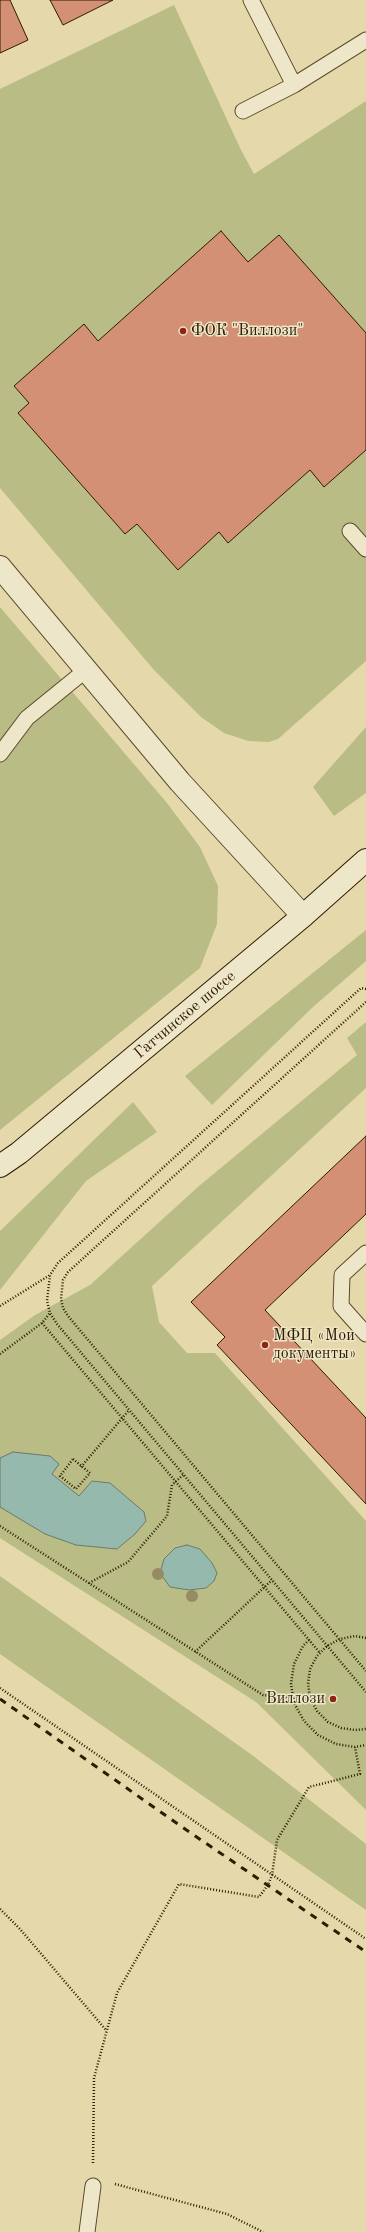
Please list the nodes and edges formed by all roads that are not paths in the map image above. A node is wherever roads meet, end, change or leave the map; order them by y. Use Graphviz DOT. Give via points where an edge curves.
graph roads {
  1 [pos="251,0"];
  2 [pos="366,40"];
  3 [pos="294,85"];
  4 [pos="243,112"];
  5 [pos="350,531"];
  6 [pos="366,549"];
  7 [pos="0,567"];
  8 [pos="86,670"];
  9 [pos="0,754"];
  10 [pos="366,860"];
  11 [pos="303,916"];
  12 [pos="0,1166"];
  13 [pos="366,1253"];
  14 [pos="366,1334"];
  15 [pos="93,2186"];
  16 [pos="87,2232"];
  1 -- 3 [label="lane"];
  2 -- 3 [label="lane"];
  3 -- 4 [label="lane"];
  5 -- 6 [label="lane"];
  7 -- 8 [label="main road"];
  8 -- 9 [label="lane" via="27,718"];
  8 -- 11 [label="main road" via="180,782"];
  10 -- 11 [label="main road, Гатчинское шоссе"];
  11 -- 12 [label="main road, Гатчинское шоссе"];
  13 -- 14 [label="lane" via="342,1275 341,1306"];
  15 -- 16 [label="lane"];
}
